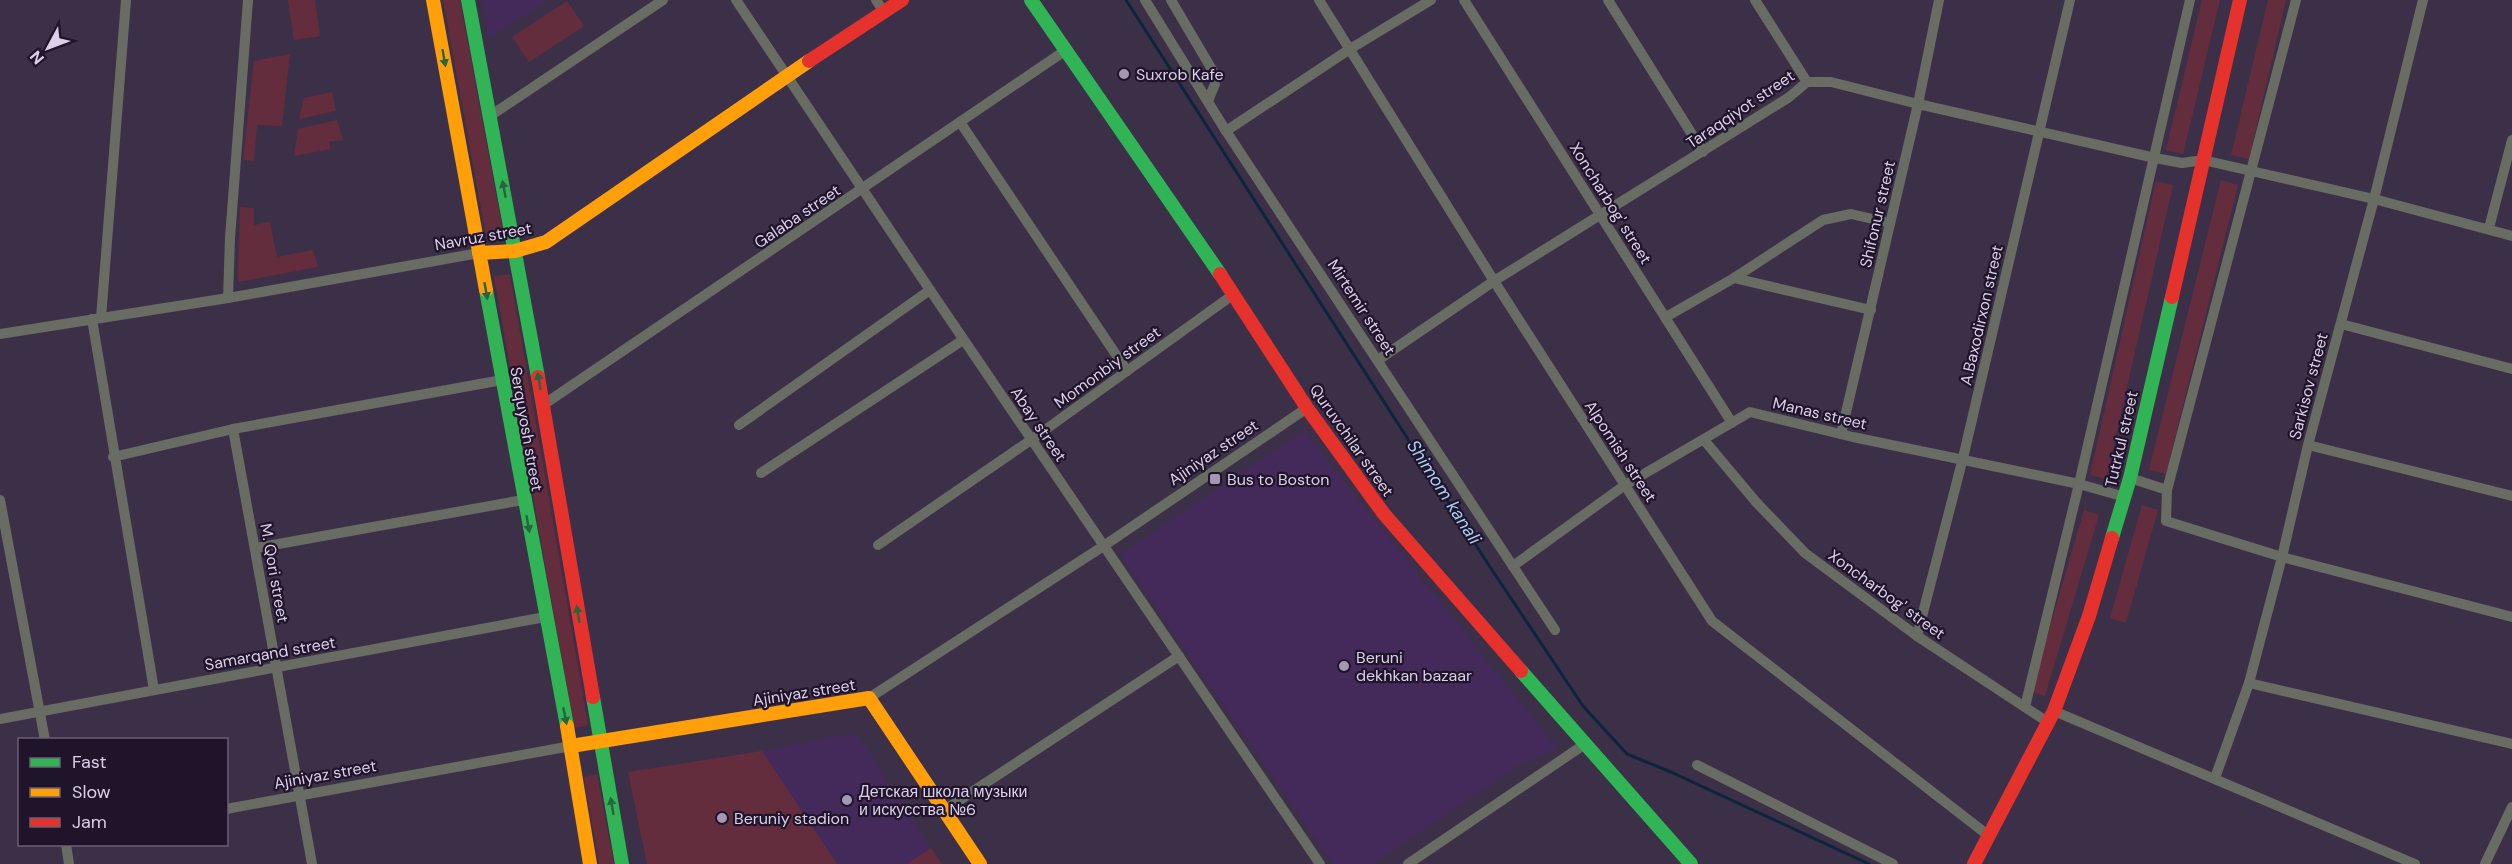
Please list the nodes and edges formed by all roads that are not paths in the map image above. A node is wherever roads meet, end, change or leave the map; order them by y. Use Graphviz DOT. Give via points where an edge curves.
graph roads {
  1 [pos="126,0"];
  2 [pos="248,0"];
  3 [pos="433,0"];
  4 [pos="468,0"];
  5 [pos="663,0"];
  6 [pos="736,0"];
  7 [pos="902,0"];
  8 [pos="1031,0"];
  9 [pos="1144,0"];
  10 [pos="1171,0"];
  11 [pos="1319,0"];
  12 [pos="1431,0"];
  13 [pos="1464,0"];
  14 [pos="1608,0"];
  15 [pos="1755,0"];
  16 [pos="1940,0"];
  17 [pos="2070,0"];
  18 [pos="2190,0"];
  19 [pos="2240,0"];
  20 [pos="2296,0"];
  21 [pos="2423,0"];
  22 [pos="880,6"];
  23 [pos="1066,50"];
  24 [pos="1350,50"];
  25 [pos="787,75"];
  26 [pos="1807,82"];
  27 [pos="1208,101"];
  28 [pos="1918,104"];
  29 [pos="490,116"];
  30 [pos="960,122"];
  31 [pos="1227,131"];
  32 [pos="2038,132"];
  33 [pos="2512,140"];
  34 [pos="1703,152"];
  35 [pos="2155,158"];
  36 [pos="2203,160"];
  37 [pos="2252,171"];
  38 [pos="862,190"];
  39 [pos="2374,199"];
  40 [pos="1602,216"];
  41 [pos="1890,223"];
  42 [pos="2489,228"];
  43 [pos="2512,236"];
  44 [pos="515,251"];
  45 [pos="479,253"];
  46 [pos="1734,278"];
  47 [pos="1494,281"];
  48 [pos="930,290"];
  49 [pos="1234,294"];
  50 [pos="228,298"];
  51 [pos="1871,310"];
  52 [pos="1665,316"];
  53 [pos="97,319"];
  54 [pos="2341,324"];
  55 [pos="0,334"];
  56 [pos="963,340"];
  57 [pos="1378,360"];
  58 [pos="2512,369"];
  59 [pos="1127,371"];
  60 [pos="502,380"];
  61 [pos="543,405"];
  62 [pos="1307,408"];
  63 [pos="1732,423"];
  64 [pos="739,425"];
  65 [pos="233,429"];
  66 [pos="1841,434"];
  67 [pos="1032,440"];
  68 [pos="1704,440"];
  69 [pos="2308,445"];
  70 [pos="113,457"];
  71 [pos="1963,458"];
  72 [pos="761,473"];
  73 [pos="2130,478"];
  74 [pos="2079,484"];
  75 [pos="1625,485"];
  76 [pos="2167,490"];
  77 [pos="2512,496"];
  78 [pos="2124,497"];
  79 [pos="0,500"];
  80 [pos="524,500"];
  81 [pos="878,545"];
  82 [pos="1105,545"];
  83 [pos="256,548"];
  84 [pos="2282,556"];
  85 [pos="1514,566"];
  86 [pos="545,617"];
  87 [pos="2512,617"];
  88 [pos="1555,630"];
  89 [pos="1917,636"];
  90 [pos="1179,656"];
  91 [pos="276,668"];
  92 [pos="2249,682"];
  93 [pos="154,690"];
  94 [pos="869,698"];
  95 [pos="2025,707"];
  96 [pos="40,714"];
  97 [pos="2052,717"];
  98 [pos="0,719"];
  99 [pos="45,738"];
  100 [pos="600,741"];
  101 [pos="1585,744"];
  102 [pos="2512,744"];
  103 [pos="571,746"];
  104 [pos="1697,765"];
  105 [pos="2215,778"];
  106 [pos="300,796"];
  107 [pos="2512,807"];
  108 [pos="228,809"];
  109 [pos="943,812"];
  110 [pos="1989,836"];
  111 [pos="66,846"];
  112 [pos="69,864"];
  113 [pos="312,864"];
  114 [pos="590,864"];
  115 [pos="622,864"];
  116 [pos="980,864"];
  117 [pos="1320,864"];
  118 [pos="1408,864"];
  119 [pos="1691,864"];
  120 [pos="1893,864"];
  121 [pos="1974,864"];
  122 [pos="2415,864"];
  123 [pos="2485,864"];
  1 -- 53 [label="street"];
  2 -- 50 [label="street"];
  3 -- 45 [label="street, Serquyosh street, one-way"];
  4 -- 29 [label="street, Serquyosh street"];
  5 -- 29 [label="street"];
  6 -- 25 [label="street, Abay street"];
  7 -- 22 [label="street, Navruz street"];
  8 -- 23 [label="street, Quruvchilar street"];
  9 -- 27 [label="street, Mirtemir street"];
  10 -- 27 [label="street" via="1214,73 1215,84"];
  11 -- 24 [label="street, Alpomish street"];
  12 -- 24 [label="street"];
  13 -- 40 [label="street, Xoncharbog' street"];
  14 -- 34 [label="street"];
  15 -- 26 [label="street"];
  16 -- 28 [label="street, Shifonur street"];
  17 -- 32 [label="street, A.Baxodirxon street"];
  18 -- 35 [label="street"];
  19 -- 36 [label="street, Tutrkul street"];
  20 -- 37 [label="street"];
  21 -- 39 [label="street, Sarkisov street"];
  22 -- 25 [label="street, Navruz street"];
  23 -- 30 [label="street, Galaba street"];
  23 -- 49 [label="street, Quruvchilar street"];
  24 -- 31 [label="street"];
  24 -- 47 [label="street, Alpomish street"];
  25 -- 38 [label="street, Abay street"];
  25 -- 44 [label="street, Navruz street" via="546,242"];
  26 -- 28 [label="street, Taraqqiyot street" via="1832,82"];
  26 -- 34 [label="street, Taraqqiyot street" via="1788,99"];
  27 -- 31 [label="street, Mirtemir street"];
  28 -- 32 [label="street, Taraqqiyot street"];
  28 -- 41 [label="street, Shifonur street"];
  44 -- 29 [label="street, Serquyosh street, one-way"];
  30 -- 38 [label="street, Galaba street"];
  30 -- 59 [label="street"];
  31 -- 57 [label="street, Mirtemir street"];
  32 -- 35 [label="street, Taraqqiyot street"];
  32 -- 71 [label="street, A.Baxodirxon street"];
  33 -- 42 [label="street"];
  34 -- 40 [label="street, Taraqqiyot street"];
  35 -- 36 [label="street, Taraqqiyot street" via="2182,163"];
  35 -- 74 [label="street"];
  36 -- 37 [label="street, Taraqqiyot street"];
  36 -- 73 [label="street, Tutrkul street"];
  37 -- 39 [label="street, Taraqqiyot street"];
  37 -- 76 [label="street"];
  38 -- 48 [label="street, Abay street"];
  38 -- 61 [label="street, Galaba street"];
  39 -- 42 [label="street, Taraqqiyot street"];
  39 -- 54 [label="street, Sarkisov street"];
  40 -- 47 [label="street, Taraqqiyot street"];
  40 -- 52 [label="street, Xoncharbog' street"];
  41 -- 46 [label="street" via="1851,214 1823,220"];
  41 -- 51 [label="street, Shifonur street"];
  42 -- 43 [label="street, Taraqqiyot street"];
  44 -- 45 [label="street, Navruz street"];
  61 -- 44 [label="street, Serquyosh street, one-way"];
  45 -- 50 [label="street, Navruz street"];
  45 -- 60 [label="street, Serquyosh street, one-way"];
  46 -- 51 [label="street"];
  46 -- 52 [label="street"];
  47 -- 57 [label="street, Taraqqiyot street"];
  47 -- 75 [label="street, Alpomish street"];
  48 -- 56 [label="street, Abay street"];
  48 -- 64 [label="street"];
  49 -- 59 [label="street, Momonbiy street"];
  49 -- 62 [label="street, Quruvchilar street"];
  50 -- 53 [label="street, Navruz street"];
  51 -- 66 [label="street, Shifonur street"];
  52 -- 63 [label="street, Xoncharbog' street"];
  53 -- 55 [label="street, Navruz street"];
  53 -- 70 [label="street"];
  54 -- 58 [label="street"];
  54 -- 69 [label="street, Sarkisov street"];
  56 -- 67 [label="street, Abay street"];
  56 -- 72 [label="street"];
  57 -- 85 [label="street, Mirtemir street"];
  59 -- 67 [label="street, Momonbiy street"];
  60 -- 65 [label="street"];
  60 -- 80 [label="street, Serquyosh street"];
  100 -- 61 [label="street, Serquyosh street, one-way"];
  62 -- 82 [label="street, Ajiniyaz street"];
  62 -- 101 [label="street, Quruvchilar street" via="1384,514"];
  63 -- 66 [label="street, Manas street" via="1750,412"];
  63 -- 68 [label="street, Manas street"];
  65 -- 70 [label="street"];
  65 -- 83 [label="street, M. Qori street"];
  66 -- 71 [label="street, Manas street"];
  67 -- 81 [label="street, Momonbiy street"];
  67 -- 82 [label="street, Abay street"];
  68 -- 75 [label="street, Manas street"];
  68 -- 89 [label="street, Xoncharbog' street" via="1779,529 1805,553"];
  69 -- 77 [label="street"];
  69 -- 84 [label="street, Sarkisov street"];
  70 -- 93 [label="street"];
  71 -- 74 [label="street, Manas street"];
  71 -- 89 [label="street, A.Baxodirxon street"];
  73 -- 76 [label="street"];
  73 -- 78 [label="street, Tutrkul street"];
  74 -- 78 [label="street, Manas street"];
  74 -- 95 [label="street"];
  75 -- 85 [label="street, Manas street"];
  75 -- 110 [label="street, Alpomish street" via="1712,621"];
  76 -- 84 [label="street" via="2166,521"];
  78 -- 97 [label="street, Tutrkul street" via="2089,616"];
  79 -- 96 [label="street"];
  80 -- 83 [label="street"];
  80 -- 86 [label="street, Serquyosh street, one-way"];
  82 -- 90 [label="street, Abay street"];
  82 -- 94 [label="street, Ajiniyaz street"];
  83 -- 91 [label="street, M. Qori street"];
  84 -- 87 [label="street"];
  84 -- 92 [label="street, Sarkisov street"];
  85 -- 88 [label="street, Mirtemir street"];
  86 -- 91 [label="street, Samarqand street"];
  86 -- 103 [label="street, Serquyosh street, one-way"];
  89 -- 95 [label="street, Xoncharbog' street"];
  90 -- 109 [label="street"];
  90 -- 117 [label="street, Abay street"];
  91 -- 93 [label="street, Samarqand street"];
  91 -- 106 [label="street, M. Qori street"];
  92 -- 102 [label="street"];
  92 -- 105 [label="street, Sarkisov street"];
  93 -- 96 [label="street, Samarqand street"];
  94 -- 100 [label="street, Ajiniyaz street"];
  94 -- 109 [label="street"];
  95 -- 97 [label="street, Xoncharbog' street"];
  96 -- 98 [label="street, Samarqand street"];
  96 -- 99 [label="street"];
  97 -- 105 [label="street, Xoncharbog' street"];
  97 -- 110 [label="street, Tutrkul street"];
  100 -- 103 [label="street, Ajiniyaz street"];
  115 -- 100 [label="street, Serquyosh street, one-way"];
  101 -- 118 [label="street"];
  101 -- 119 [label="street, Quruvchilar street"];
  103 -- 106 [label="street, Ajiniyaz street"];
  103 -- 114 [label="street, Serquyosh street"];
  104 -- 120 [label="street"];
  105 -- 122 [label="street, Xoncharbog' street"];
  106 -- 108 [label="street, Ajiniyaz street"];
  106 -- 113 [label="street, M. Qori street"];
  107 -- 123 [label="street"];
  109 -- 116 [label="street"];
  110 -- 121 [label="street, Tutrkul street"];
  111 -- 112 [label="street"];
}
